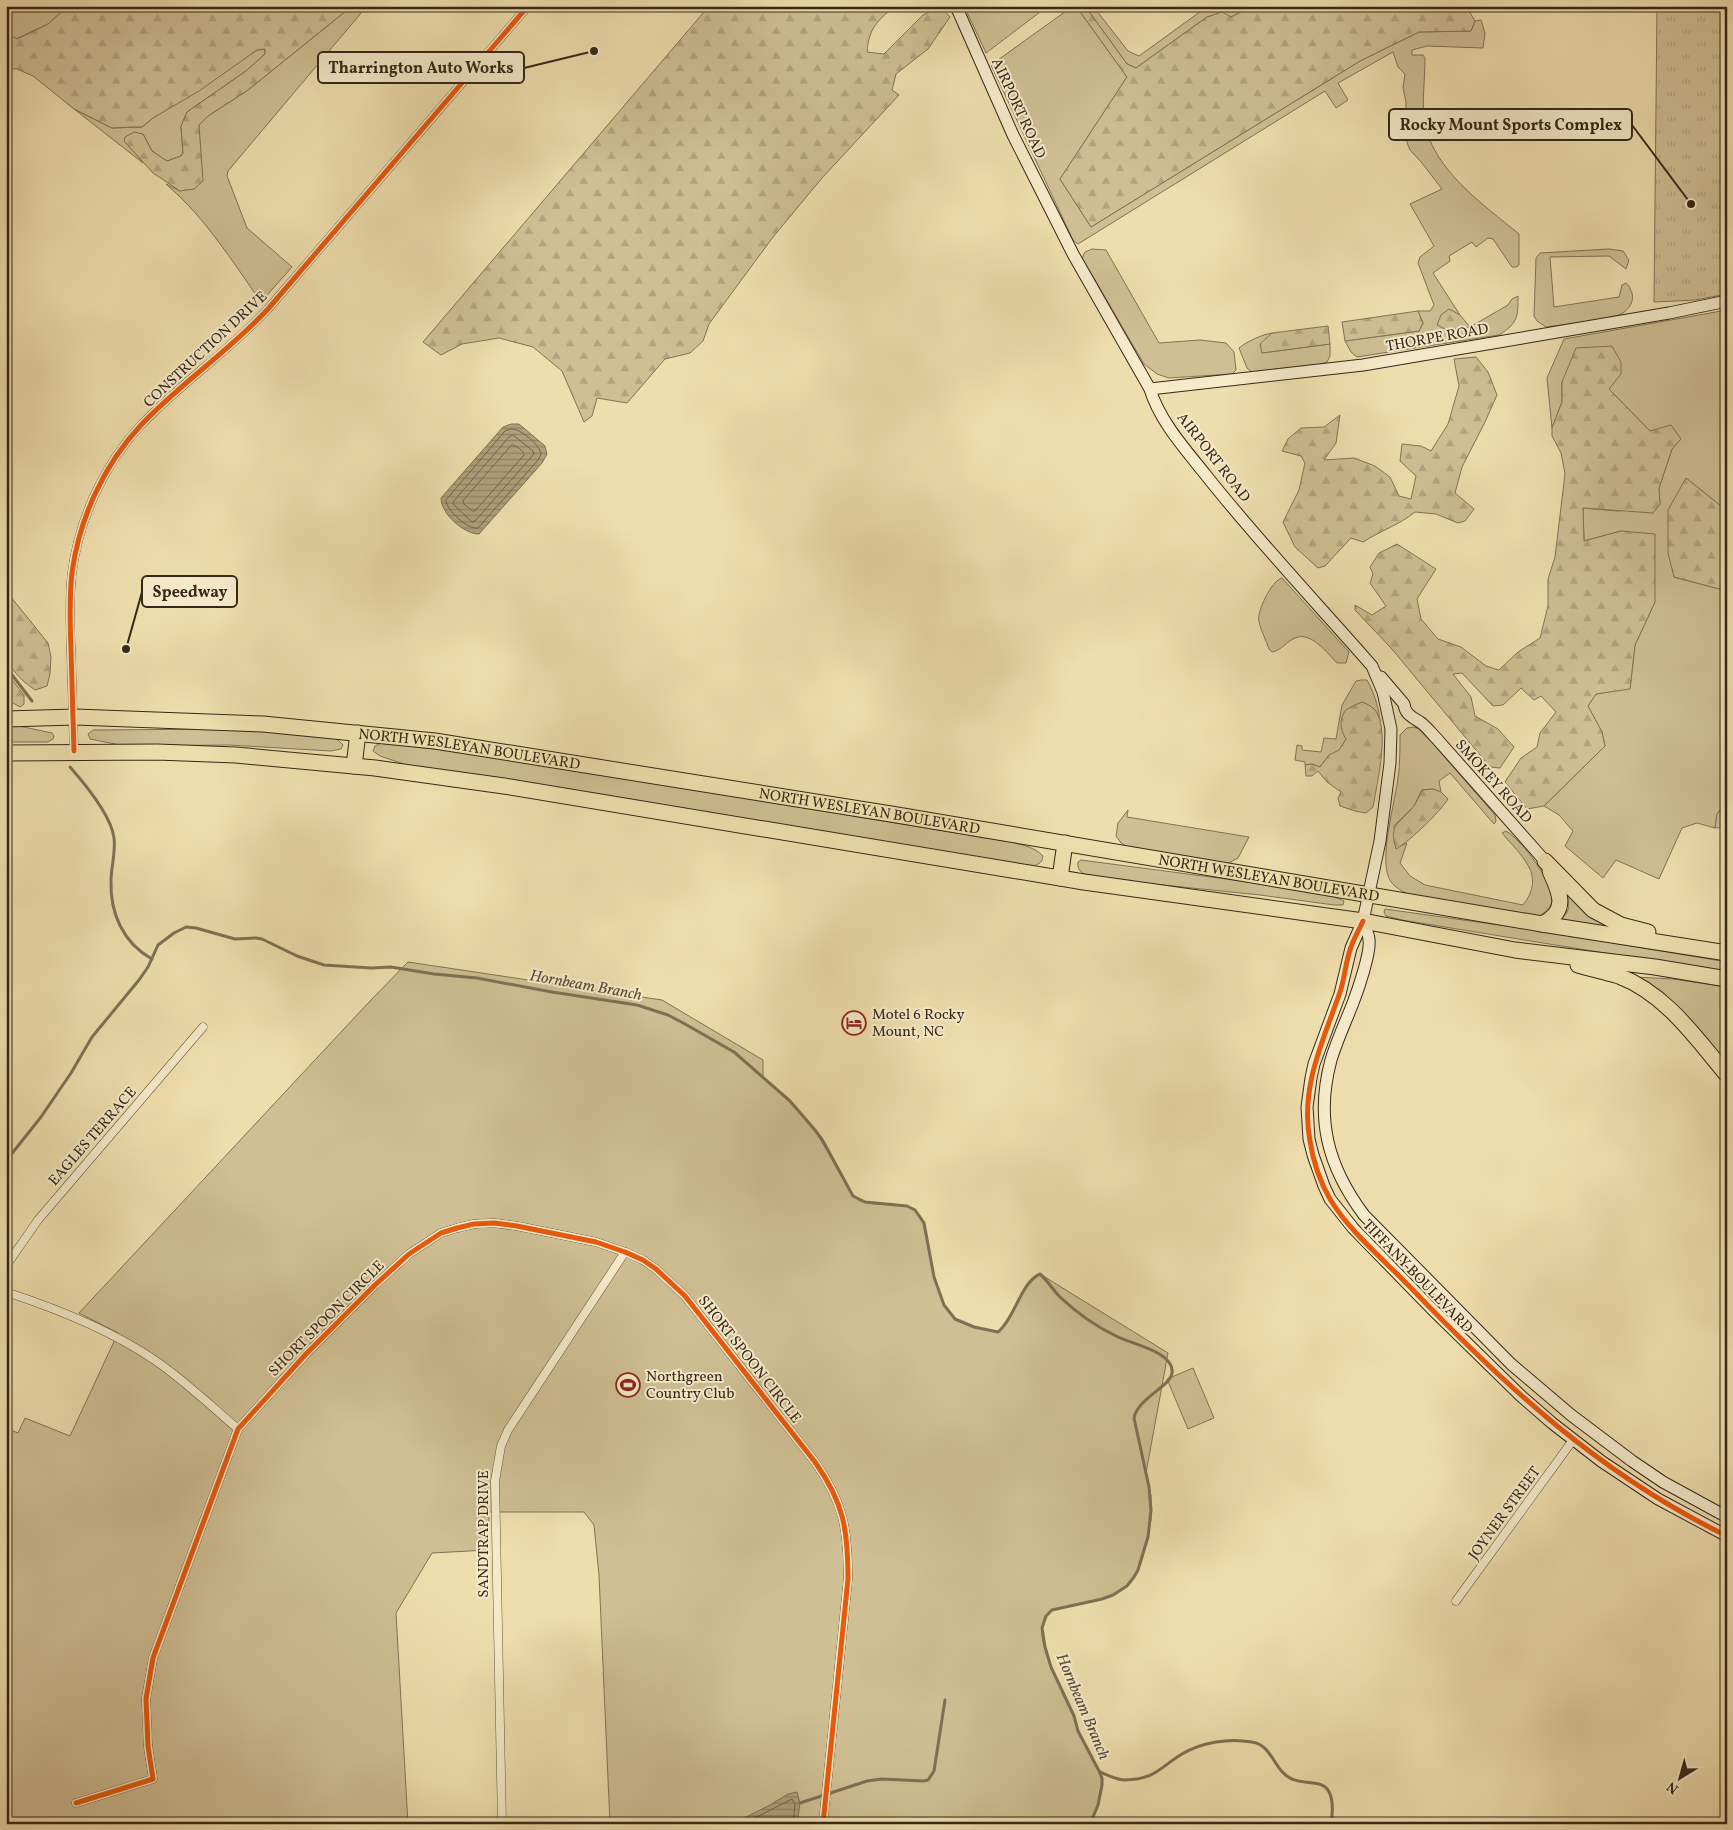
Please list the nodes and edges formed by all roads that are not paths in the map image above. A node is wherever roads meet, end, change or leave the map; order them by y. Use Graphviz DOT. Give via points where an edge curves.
graph roads {
  1 [pos="528,6"];
  2 [pos="956,6"];
  3 [pos="1727,301"];
  4 [pos="1150,389"];
  5 [pos="1372,666"];
  6 [pos="73,717"];
  7 [pos="6,719"];
  8 [pos="358,733"];
  9 [pos="74,751"];
  10 [pos="6,753"];
  11 [pos="354,766"];
  12 [pos="1065,844"];
  13 [pos="1545,861"];
  14 [pos="1060,878"];
  15 [pos="1369,895"];
  16 [pos="1363,921"];
  17 [pos="1542,924"];
  18 [pos="1531,952"];
  19 [pos="1727,953"];
  20 [pos="1727,979"];
  21 [pos="204,1026"];
  22 [pos="1727,1075"];
  23 [pos="625,1252"];
  24 [pos="6,1266"];
  25 [pos="6,1292"];
  26 [pos="238,1429"];
  27 [pos="1573,1440"];
  28 [pos="1727,1516"];
  29 [pos="1727,1536"];
  30 [pos="1456,1601"];
  31 [pos="76,1803"];
  32 [pos="502,1824"];
  33 [pos="824,1824"];
  1 -- 6 [label="street, CONSTRUCTION DRIVE" via="262,315 144,422 102,480 78,539 72,574"];
  2 -- 4 [label="street, AIRPORT ROAD" via="1013,135 1073,254"];
  3 -- 4 [label="street, THORPE ROAD" via="1363,365"];
  4 -- 5 [label="street, AIRPORT ROAD" via="1154,402 1173,432 1220,492"];
  5 -- 13 [label="street, SMOKEY ROAD" via="1404,704 1405,710 1420,722"];
  5 -- 15 [label="street, AIRPORT ROAD" via="1383,692 1391,729 1384,809"];
  6 -- 7 [label="highway, NORTH WESLEYAN BOULEVARD"];
  6 -- 8 [label="highway, NORTH WESLEYAN BOULEVARD" via="263,724"];
  6 -- 9 [label="street, CONSTRUCTION DRIVE"];
  8 -- 11 [label="highway"];
  8 -- 12 [label="highway, NORTH WESLEYAN BOULEVARD" via="435,741"];
  9 -- 10 [label="highway, NORTH WESLEYAN BOULEVARD"];
  9 -- 11 [label="highway, NORTH WESLEYAN BOULEVARD" via="236,755"];
  11 -- 14 [label="highway, NORTH WESLEYAN BOULEVARD" via="504,786"];
  12 -- 14 [label="highway"];
  12 -- 15 [label="highway, NORTH WESLEYAN BOULEVARD"];
  13 -- 17 [label="highway" via="1560,894 1560,904 1558,913"];
  13 -- 19 [label="highway" via="1603,917 1620,925"];
  14 -- 16 [label="highway, NORTH WESLEYAN BOULEVARD"];
  15 -- 16 [label="street, AIRPORT ROAD"];
  15 -- 17 [label="highway, NORTH WESLEYAN BOULEVARD"];
  16 -- 18 [label="highway, NORTH WESLEYAN BOULEVARD"];
  16 -- 27 [label="street, TIFFANY BOULEVARD" via="1350,948 1340,994 1311,1078 1307,1107 1309,1139 1324,1186 1353,1228 1430,1308 1521,1396"];
  16 -- 28 [label="street, TIFFANY BOULEVARD" via="1370,940 1361,983 1332,1059 1324,1109 1332,1159 1348,1193 1364,1215 1536,1386 1632,1461 1663,1482"];
  17 -- 19 [label="highway, NORTH WESLEYAN BOULEVARD"];
  18 -- 20 [label="highway, NORTH WESLEYAN BOULEVARD"];
  18 -- 22 [label="highway" via="1619,976 1639,986 1680,1019"];
  21 -- 24 [label="street, EAGLES TERRACE" via="38,1220"];
  23 -- 26 [label="street, SHORT SPOON CIRCLE" via="596,1242 494,1223 474,1224 441,1233 409,1254 375,1285"];
  23 -- 32 [label="street, SANDTRAP DRIVE" via="517,1414 501,1446 495,1481"];
  23 -- 33 [label="street, SHORT SPOON CIRCLE" via="656,1269 685,1296 815,1462 840,1505 847,1540 848,1579"];
  25 -- 26 [label="street" via="130,1344 157,1361"];
  26 -- 31 [label="street, SHORT SPOON CIRCLE" via="153,1658 146,1699 153,1778"];
  27 -- 29 [label="street, TIFFANY BOULEVARD" via="1658,1499"];
  27 -- 30 [label="street, JOYNER STREET"];
}
